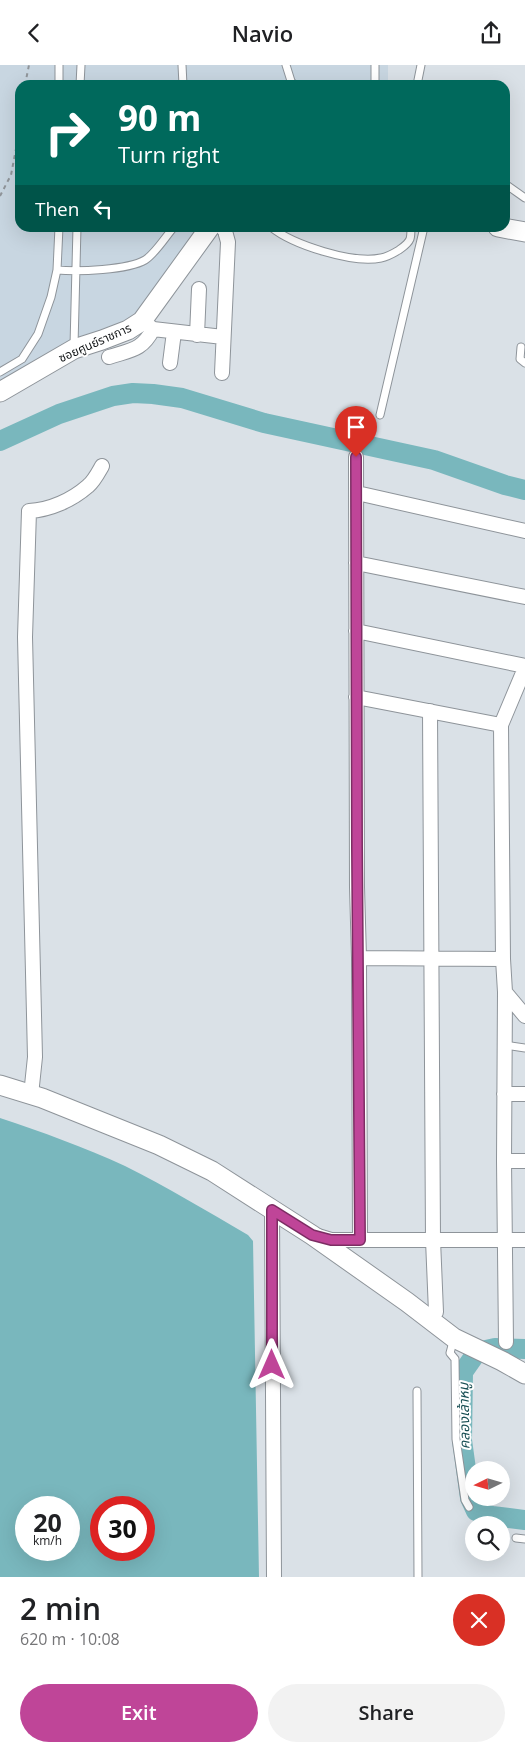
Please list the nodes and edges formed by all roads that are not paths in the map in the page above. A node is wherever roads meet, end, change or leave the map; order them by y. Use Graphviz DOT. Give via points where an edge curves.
graph roads {
  1 [pos="59,65"];
  2 [pos="81,65"];
  3 [pos="182,65"];
  4 [pos="286,65"];
  5 [pos="375,65"];
  6 [pos="421,65"];
  7 [pos="60,80"];
  8 [pos="80,80"];
  9 [pos="183,80"];
  10 [pos="291,80"];
  11 [pos="375,80"];
  12 [pos="418,80"];
  13 [pos="510,188"];
  14 [pos="525,198"];
  15 [pos="510,229"];
  16 [pos="59,232"];
  17 [pos="78,232"];
  18 [pos="170,232"];
  19 [pos="207,232"];
  20 [pos="225,232"];
  21 [pos="277,232"];
  22 [pos="411,232"];
  23 [pos="423,232"];
  24 [pos="525,232"];
  25 [pos="57,270"];
  26 [pos="77,272"];
  27 [pos="199,289"];
  28 [pos="147,325"];
  29 [pos="174,332"];
  30 [pos="197,335"];
  31 [pos="223,337"];
  32 [pos="521,347"];
  33 [pos="74,349"];
  34 [pos="109,357"];
  35 [pos="170,363"];
  36 [pos="525,363"];
  37 [pos="0,372"];
  38 [pos="222,373"];
  39 [pos="0,392"];
  40 [pos="380,415"];
  41 [pos="356,457"];
  42 [pos="102,466"];
  43 [pos="356,493"];
  44 [pos="525,531"];
  45 [pos="356,563"];
  46 [pos="525,597"];
  47 [pos="356,631"];
  48 [pos="525,667"];
  49 [pos="356,697"];
  50 [pos="430,711"];
  51 [pos="501,725"];
  52 [pos="359,958"];
  53 [pos="431,959"];
  54 [pos="503,959"];
  55 [pos="505,992"];
  56 [pos="525,1016"];
  57 [pos="504,1045"];
  58 [pos="525,1048"];
  59 [pos="0,1085"];
  60 [pos="504,1094"];
  61 [pos="525,1094"];
  62 [pos="31,1095"];
  63 [pos="504,1161"];
  64 [pos="525,1161"];
  65 [pos="272,1210"];
  66 [pos="312,1235"];
  67 [pos="360,1240"];
  68 [pos="433,1240"];
  69 [pos="504,1240"];
  70 [pos="525,1240"];
  71 [pos="436,1312"];
  72 [pos="458,1340"];
  73 [pos="506,1342"];
  74 [pos="525,1374"];
  75 [pos="417,1391"];
  76 [pos="469,1507"];
  77 [pos="516,1538"];
  78 [pos="525,1539"];
  79 [pos="274,1577"];
  80 [pos="418,1577"];
  1 -- 7 [label="lane"];
  2 -- 8 [label="lane"];
  3 -- 9 [label="lane"];
  4 -- 10 [label="lane"];
  5 -- 11 [label="lane"];
  6 -- 12 [label="lane"];
  13 -- 14 [label="lane"];
  15 -- 24 [label="street"];
  16 -- 25 [label="lane"];
  17 -- 26 [label="lane"];
  18 -- 26 [label="lane" via="147,259 139,263"];
  19 -- 28 [label="street, ซอยศูนย์ราชการ"];
  20 -- 31 [label="street" via="228,242"];
  21 -- 22 [label="lane" via="315,248 367,259 394,253 410,240"];
  23 -- 40 [label="lane"];
  25 -- 26 [label="lane"];
  25 -- 37 [label="lane" via="38,334 22,359"];
  26 -- 33 [label="lane"];
  27 -- 30 [label="street"];
  28 -- 29 [label="street"];
  28 -- 33 [label="street, ซอยศูนย์ราชการ"];
  28 -- 34 [label="street" via="147,340 139,347"];
  29 -- 30 [label="street"];
  29 -- 35 [label="street"];
  30 -- 31 [label="street"];
  31 -- 38 [label="street"];
  32 -- 36 [label="lane" via="520,359"];
  33 -- 39 [label="street, ซอยศูนย์ราชการ"];
  41 -- 43 [label="street"];
  42 -- 62 [label="street" via="90,485 70,498 53,507 29,511 25,637 35,1057"];
  43 -- 44 [label="street"];
  43 -- 45 [label="street"];
  45 -- 46 [label="street"];
  45 -- 47 [label="street"];
  47 -- 48 [label="street"];
  47 -- 49 [label="street"];
  48 -- 51 [label="street"];
  49 -- 50 [label="street"];
  49 -- 52 [label="street"];
  50 -- 51 [label="street"];
  50 -- 53 [label="street"];
  51 -- 54 [label="street"];
  52 -- 53 [label="street"];
  52 -- 67 [label="street"];
  53 -- 54 [label="street"];
  53 -- 68 [label="street"];
  54 -- 55 [label="street"];
  55 -- 56 [label="street"];
  55 -- 57 [label="street"];
  57 -- 58 [label="lane"];
  57 -- 60 [label="street"];
  59 -- 62 [label="street"];
  60 -- 61 [label="street"];
  60 -- 63 [label="street"];
  62 -- 65 [label="street" via="160,1145 212,1171"];
  63 -- 64 [label="street"];
  63 -- 69 [label="street"];
  65 -- 66 [label="street"];
  65 -- 79 [label="street"];
  66 -- 67 [label="street" via="331,1240"];
  66 -- 72 [label="street"];
  67 -- 68 [label="street"];
  68 -- 69 [label="street"];
  68 -- 71 [label="street"];
  69 -- 70 [label="street"];
  69 -- 73 [label="street"];
  72 -- 74 [label="street"];
  72 -- 76 [label="lane" via="450,1353 455,1359 456,1439 465,1500"];
  75 -- 80 [label="lane"];
  77 -- 78 [label="lane"];
}
